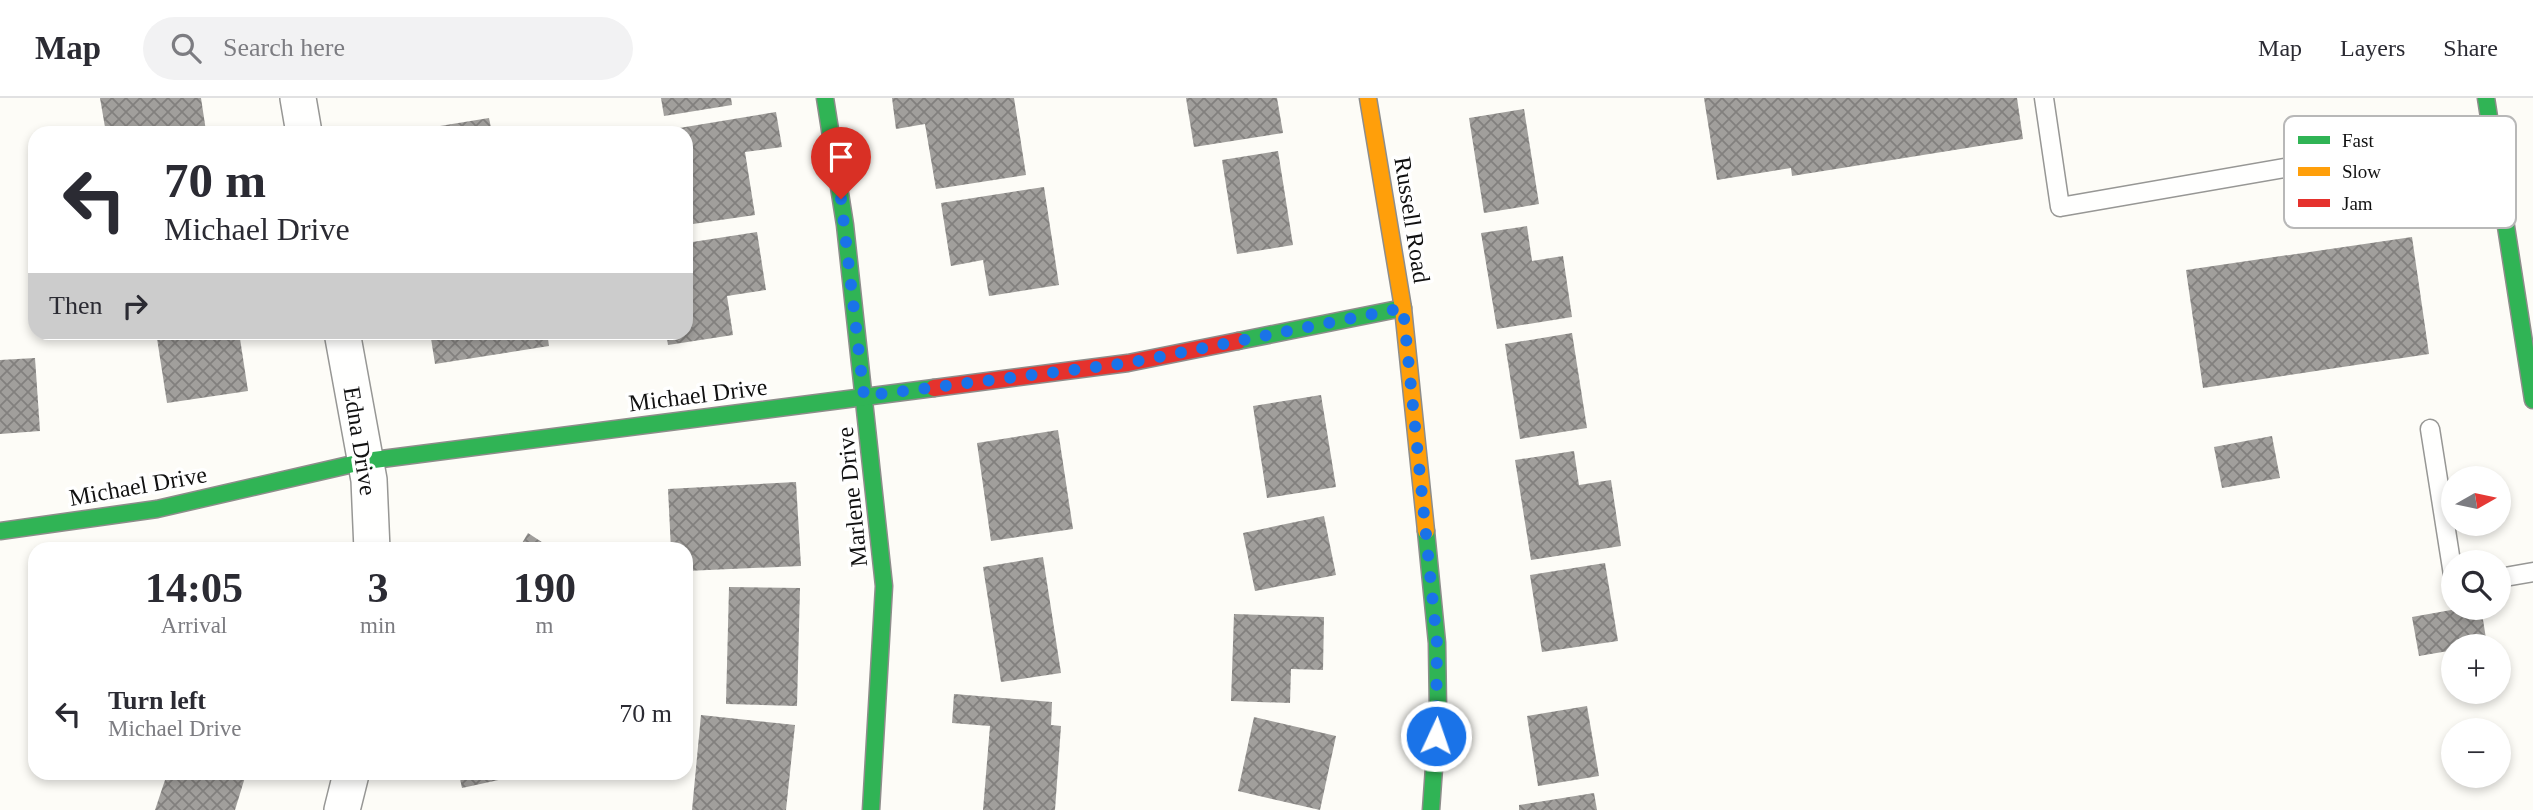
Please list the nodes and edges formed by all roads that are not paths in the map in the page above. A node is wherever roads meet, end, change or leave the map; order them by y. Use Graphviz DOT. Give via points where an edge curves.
graph roads {
  1 [pos="298,98"];
  2 [pos="825,98"];
  3 [pos="1368,98"];
  4 [pos="2044,98"];
  5 [pos="2486,98"];
  6 [pos="2489,116"];
  7 [pos="303,126"];
  8 [pos="2284,168"];
  9 [pos="2506,228"];
  10 [pos="1403,308"];
  11 [pos="343,340"];
  12 [pos="864,396"];
  13 [pos="2533,400"];
  14 [pos="2430,429"];
  15 [pos="366,461"];
  16 [pos="0,531"];
  17 [pos="371,542"];
  18 [pos="2449,550"];
  19 [pos="2533,572"];
  20 [pos="2511,576"];
  21 [pos="350,780"];
  22 [pos="342,810"];
  23 [pos="871,810"];
  24 [pos="1431,810"];
  1 -- 7 [label="street"];
  2 -- 12 [label="street, Marlene Drive"];
  3 -- 10 [label="street, Russell Road"];
  4 -- 8 [label="lane" via="2060,207"];
  5 -- 6 [label="street"];
  9 -- 13 [label="street"];
  10 -- 12 [label="street, Michael Drive" via="1128,363"];
  10 -- 24 [label="street, Russell Road" via="1437,643"];
  11 -- 15 [label="street, Edna Drive"];
  12 -- 15 [label="street, Michael Drive"];
  12 -- 23 [label="street, Marlene Drive" via="884,586"];
  14 -- 18 [label="lane"];
  15 -- 16 [label="street, Michael Drive" via="157,509"];
  15 -- 17 [label="street, Edna Drive"];
  19 -- 20 [label="lane"];
  21 -- 22 [label="street"];
}
